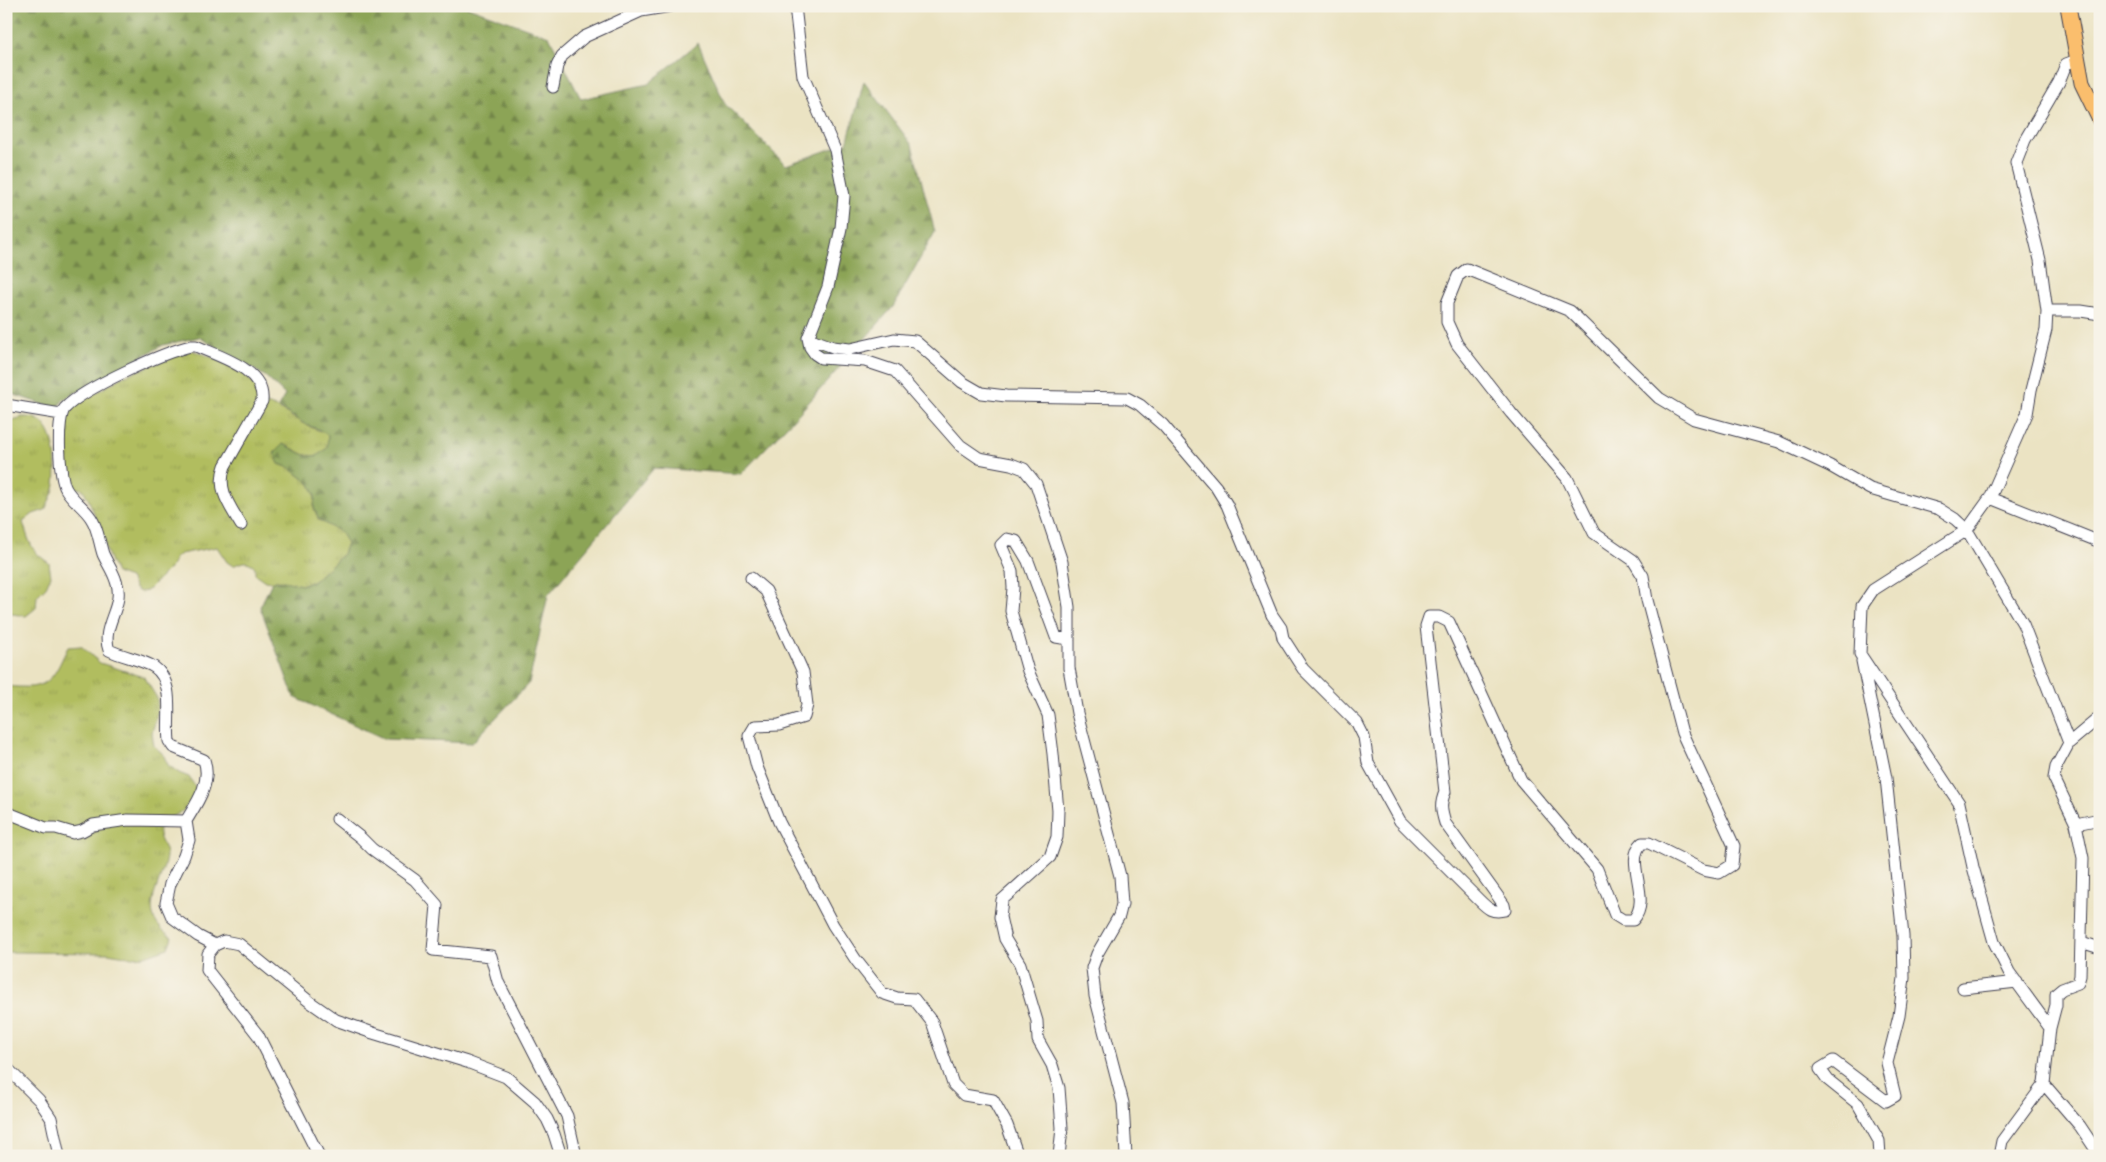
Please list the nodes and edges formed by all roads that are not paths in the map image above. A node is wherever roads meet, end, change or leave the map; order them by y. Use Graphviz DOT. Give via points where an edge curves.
graph roads {
  1 [pos="672,6"];
  2 [pos="795,6"];
  3 [pos="2068,6"];
  4 [pos="2077,60"];
  5 [pos="553,87"];
  6 [pos="2100,120"];
  7 [pos="2047,311"];
  8 [pos="2100,314"];
  9 [pos="808,338"];
  10 [pos="6,405"];
  11 [pos="61,414"];
  12 [pos="1990,498"];
  13 [pos="241,525"];
  14 [pos="1967,530"];
  15 [pos="2100,542"];
  16 [pos="751,578"];
  17 [pos="1068,639"];
  18 [pos="1860,654"];
  19 [pos="2100,717"];
  20 [pos="2069,743"];
  21 [pos="6,812"];
  22 [pos="337,819"];
  23 [pos="2100,819"];
  24 [pos="186,821"];
  25 [pos="2076,824"];
  26 [pos="2081,942"];
  27 [pos="215,945"];
  28 [pos="2100,948"];
  29 [pos="2016,982"];
  30 [pos="1963,988"];
  31 [pos="2050,1028"];
  32 [pos="6,1067"];
  33 [pos="2044,1084"];
  34 [pos="60,1156"];
  35 [pos="319,1156"];
  36 [pos="561,1156"];
  37 [pos="576,1156"];
  38 [pos="1018,1156"];
  39 [pos="1059,1156"];
  40 [pos="1126,1156"];
  41 [pos="1880,1156"];
  42 [pos="2000,1156"];
  43 [pos="2100,1156"];
  1 -- 5 [label="street" via="641,11 584,37 562,56"];
  2 -- 9 [label="street" via="803,76 835,150 844,196 841,228 828,287"];
  3 -- 4 [label="main road"];
  4 -- 6 [label="main road" via="2082,83"];
  4 -- 7 [label="street" via="2066,64 2016,163 2040,260"];
  7 -- 8 [label="street"];
  7 -- 12 [label="street" via="2046,330 2027,414"];
  9 -- 14 [label="street" via="850,349 886,340 915,341 962,382 981,393 1127,398 1140,405 1163,425 1227,504 1283,638 1303,669 1357,723 1364,737 1368,763 1400,821 1479,900 1496,912 1506,910 1504,905 1445,823 1442,814 1440,803 1445,792 1426,626 1429,617 1439,616 1449,622 1521,780 1597,869 1615,915 1622,920 1633,920 1639,914 1636,858 1642,843 1703,870 1719,873 1732,865 1734,846 1682,732 1643,576 1633,560 1594,533 1567,478 1457,344 1447,322 1447,303 1458,276 1467,269 1570,311 1659,398 1694,419 1779,442 1870,489 1939,509"];
  9 -- 17 [label="street" via="810,347 821,358 865,361 895,371 960,445 979,458 1024,469 1036,484 1062,562 1069,607"];
  10 -- 11 [label="street"];
  11 -- 13 [label="street" via="86,393 183,347 196,346 244,369 259,382 262,401 221,476 226,498"];
  11 -- 24 [label="street" via="62,477 66,489 92,519 103,554 117,582 119,593 107,630 109,650 153,667 164,677 168,693 169,741 173,747 204,760 207,768 206,783"];
  12 -- 14 [label="street"];
  12 -- 15 [label="street"];
  14 -- 18 [label="street" via="1873,590 1862,606"];
  14 -- 20 [label="street" via="2023,624"];
  16 -- 38 [label="street" via="766,591 803,672 807,706 804,718 755,726 749,736 779,822 833,925 856,960 882,993 914,999 932,1022 953,1084 964,1094 993,1100"];
  17 -- 39 [label="street" via="1056,637 1028,561 1016,541 1007,539 1001,545 1012,571 1011,611 1028,671 1048,715 1058,811 1057,838 1050,857 1002,900 1000,917 1005,939 1023,973 1037,1021 1038,1040 1052,1065 1059,1088 1062,1128"];
  17 -- 40 [label="street" via="1069,668 1077,713 1120,876 1122,904 1119,916 1092,968 1095,996 1123,1103"];
  18 -- 29 [label="street" via="1959,803 1972,867 1994,942"];
  18 -- 41 [label="street" via="1886,778 1903,936 1904,978 1899,1016 1887,1063 1895,1096 1886,1101 1833,1061 1820,1069 1828,1080 1858,1104 1879,1141"];
  19 -- 20 [label="street"];
  20 -- 25 [label="street" via="2054,778"];
  21 -- 24 [label="street" via="46,828 73,832 93,825 128,820"];
  22 -- 37 [label="street" via="415,880 436,905 433,950 491,956 498,982 567,1116"];
  23 -- 25 [label="street"];
  24 -- 27 [label="street" via="188,840 166,903 172,917"];
  25 -- 26 [label="street" via="2083,858"];
  26 -- 28 [label="street"];
  26 -- 31 [label="street" via="2078,983 2056,994"];
  27 -- 35 [label="street" via="208,954 207,970 258,1035"];
  27 -- 36 [label="street" via="224,941 239,944 336,1020 506,1077 534,1102 546,1119"];
  29 -- 30 [label="street"];
  29 -- 31 [label="street"];
  31 -- 33 [label="street"];
  32 -- 34 [label="street" via="39,1100 51,1118"];
  33 -- 42 [label="street" via="2002,1141"];
  33 -- 43 [label="street" via="2080,1126"];
}
